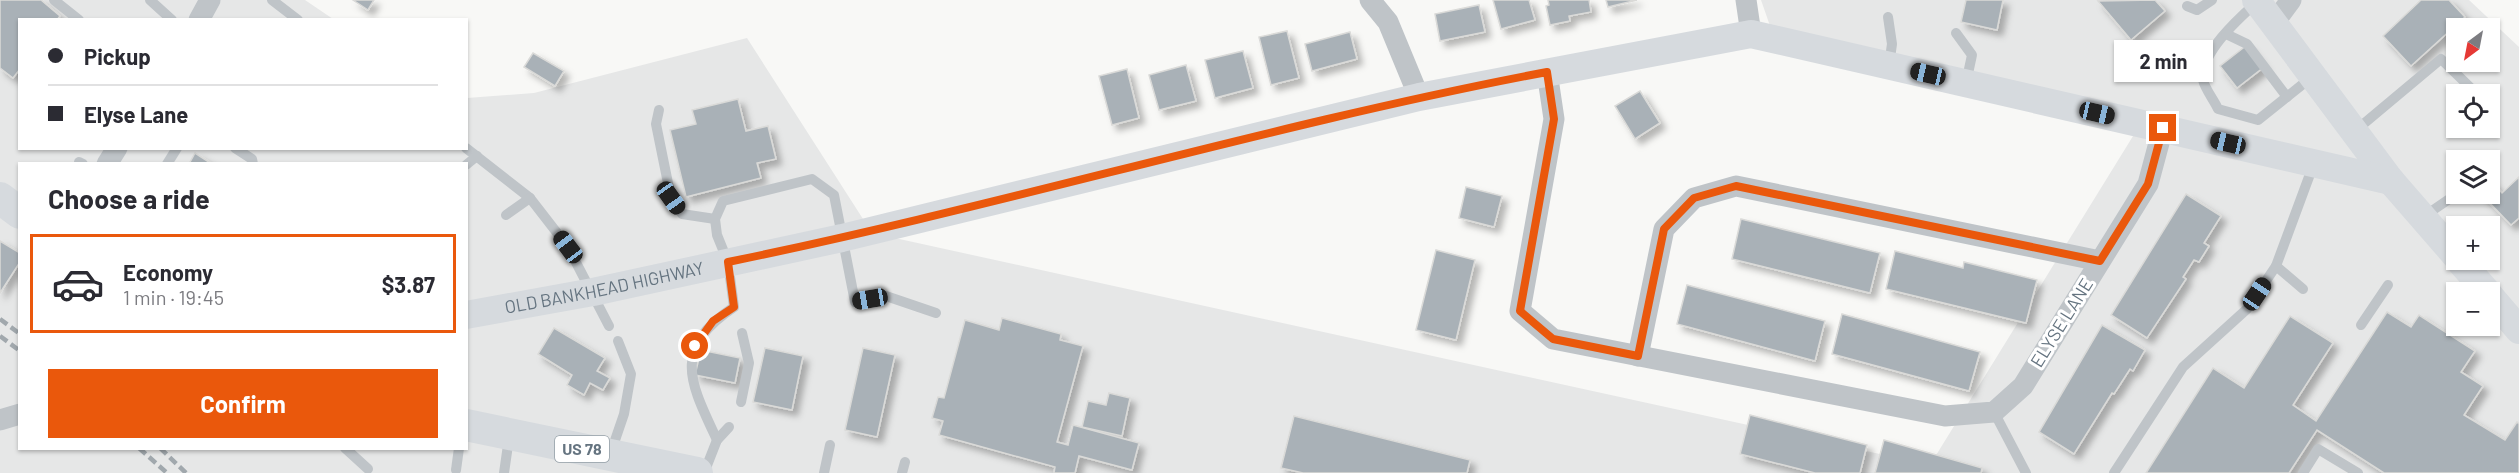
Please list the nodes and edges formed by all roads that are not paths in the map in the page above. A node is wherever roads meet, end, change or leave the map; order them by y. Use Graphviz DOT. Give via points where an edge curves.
graph roads {
  1 [pos="54,0"];
  2 [pos="150,0"];
  3 [pos="210,0"];
  4 [pos="272,0"];
  5 [pos="1370,0"];
  6 [pos="1746,0"];
  7 [pos="2212,0"];
  8 [pos="2291,0"];
  9 [pos="2187,6"];
  10 [pos="2262,9"];
  11 [pos="1888,17"];
  12 [pos="76,18"];
  13 [pos="170,18"];
  14 [pos="200,18"];
  15 [pos="295,18"];
  16 [pos="1956,33"];
  17 [pos="1751,34"];
  18 [pos="2226,34"];
  19 [pos="1889,65"];
  20 [pos="1547,72"];
  21 [pos="2313,76"];
  22 [pos="1966,83"];
  23 [pos="2467,84"];
  24 [pos="1419,97"];
  25 [pos="2287,97"];
  26 [pos="659,110"];
  27 [pos="2163,128"];
  28 [pos="2355,131"];
  29 [pos="468,149"];
  30 [pos="238,150"];
  31 [pos="477,156"];
  32 [pos="253,162"];
  33 [pos="468,163"];
  34 [pos="2314,163"];
  35 [pos="2391,181"];
  36 [pos="0,198"];
  37 [pos="530,198"];
  38 [pos="2446,200"];
  39 [pos="18,212"];
  40 [pos="506,215"];
  41 [pos="2422,217"];
  42 [pos="715,219"];
  43 [pos="842,238"];
  44 [pos="2446,244"];
  45 [pos="2100,261"];
  46 [pos="728,262"];
  47 [pos="2276,266"];
  48 [pos="2468,270"];
  49 [pos="2479,282"];
  50 [pos="2388,285"];
  51 [pos="2303,289"];
  52 [pos="593,291"];
  53 [pos="2500,307"];
  54 [pos="936,313"];
  55 [pos="468,315"];
  56 [pos="2361,325"];
  57 [pos="609,326"];
  58 [pos="2519,330"];
  59 [pos="742,333"];
  60 [pos="618,341"];
  61 [pos="1638,356"];
  62 [pos="741,402"];
  63 [pos="1994,412"];
  64 [pos="18,415"];
  65 [pos="0,420"];
  66 [pos="468,425"];
  67 [pos="729,427"];
  68 [pos="510,434"];
  69 [pos="717,440"];
  70 [pos="830,445"];
  71 [pos="347,450"];
  72 [pos="459,450"];
  73 [pos="602,456"];
  74 [pos="368,469"];
  75 [pos="456,470"];
  76 [pos="504,473"];
  77 [pos="697,473"];
  78 [pos="704,473"];
  79 [pos="824,473"];
  80 [pos="2026,473"];
  81 [pos="2114,473"];
  82 [pos="2303,473"];
  83 [pos="2358,473"];
  1 -- 12 [label="lane"];
  2 -- 13 [label="lane"];
  3 -- 14 [label="street"];
  4 -- 15 [label="lane"];
  5 -- 24 [label="street" via="1388,22"];
  6 -- 17 [label="street"];
  7 -- 9 [label="lane" via="2197,10"];
  8 -- 10 [label="street"];
  10 -- 18 [label="lane" via="2237,20"];
  10 -- 21 [label="street"];
  11 -- 19 [label="lane" via="1892,44"];
  16 -- 22 [label="lane" via="1972,55"];
  17 -- 19 [label="street, OLD BANKHEAD HIGHWAY"];
  17 -- 20 [label="street, OLD BANKHEAD HIGHWAY"];
  18 -- 25 [label="lane" via="2247,44"];
  18 -- 25 [label="lane" via="2205,60 2203,81 2218,109 2258,120"];
  19 -- 22 [label="street, OLD BANKHEAD HIGHWAY"];
  20 -- 24 [label="street, OLD BANKHEAD HIGHWAY"];
  20 -- 61 [label="street" via="1554,119 1520,311 1553,339"];
  21 -- 25 [label="lane"];
  21 -- 28 [label="street"];
  22 -- 27 [label="street, OLD BANKHEAD HIGHWAY"];
  23 -- 28 [label="lane" via="2441,59"];
  24 -- 43 [label="street, OLD BANKHEAD HIGHWAY"];
  26 -- 42 [label="lane" via="656,124 671,198 682,214"];
  27 -- 34 [label="street, OLD BANKHEAD HIGHWAY"];
  27 -- 45 [label="street, ELYSE LANE" via="2148,184"];
  28 -- 35 [label="street"];
  29 -- 31 [label="lane"];
  30 -- 32 [label="lane"];
  31 -- 33 [label="lane"];
  31 -- 37 [label="lane"];
  34 -- 35 [label="street, OLD BANKHEAD HIGHWAY"];
  34 -- 47 [label="lane"];
  35 -- 41 [label="street"];
  36 -- 39 [label="main road"];
  37 -- 40 [label="lane"];
  37 -- 52 [label="lane" via="568,247"];
  38 -- 41 [label="lane"];
  41 -- 44 [label="street"];
  42 -- 43 [label="lane" via="723,201 812,179 834,195"];
  42 -- 46 [label="lane"];
  43 -- 46 [label="street, OLD BANKHEAD HIGHWAY"];
  43 -- 54 [label="lane" via="855,302 886,296"];
  45 -- 61 [label="street" via="1736,186 1694,198 1664,229"];
  45 -- 63 [label="street, ELYSE LANE" via="2023,386"];
  46 -- 52 [label="street, OLD BANKHEAD HIGHWAY"];
  46 -- 69 [label="lane" via="734,307 713,321 695,346 691,377"];
  47 -- 51 [label="lane"];
  47 -- 81 [label="lane" via="2247,309 2183,367"];
  48 -- 49 [label="street"];
  50 -- 56 [label="lane"];
  52 -- 55 [label="street, OLD BANKHEAD HIGHWAY"];
  52 -- 57 [label="lane"];
  53 -- 58 [label="street"];
  59 -- 62 [label="lane" via="749,363"];
  60 -- 73 [label="lane" via="632,374 624,414"];
  61 -- 63 [label="street" via="1945,417"];
  63 -- 80 [label="lane"];
  64 -- 65 [label="street"];
  66 -- 68 [label="main road, US 78"];
  67 -- 69 [label="lane"];
  68 -- 73 [label="main road, US 78"];
  68 -- 76 [label="lane"];
  69 -- 78 [label="lane"];
  70 -- 79 [label="lane"];
  71 -- 74 [label="lane"];
  72 -- 75 [label="lane"];
  73 -- 77 [label="main road, US 78"];
  82 -- 83 [label="lane" via="2318,449"];
}
